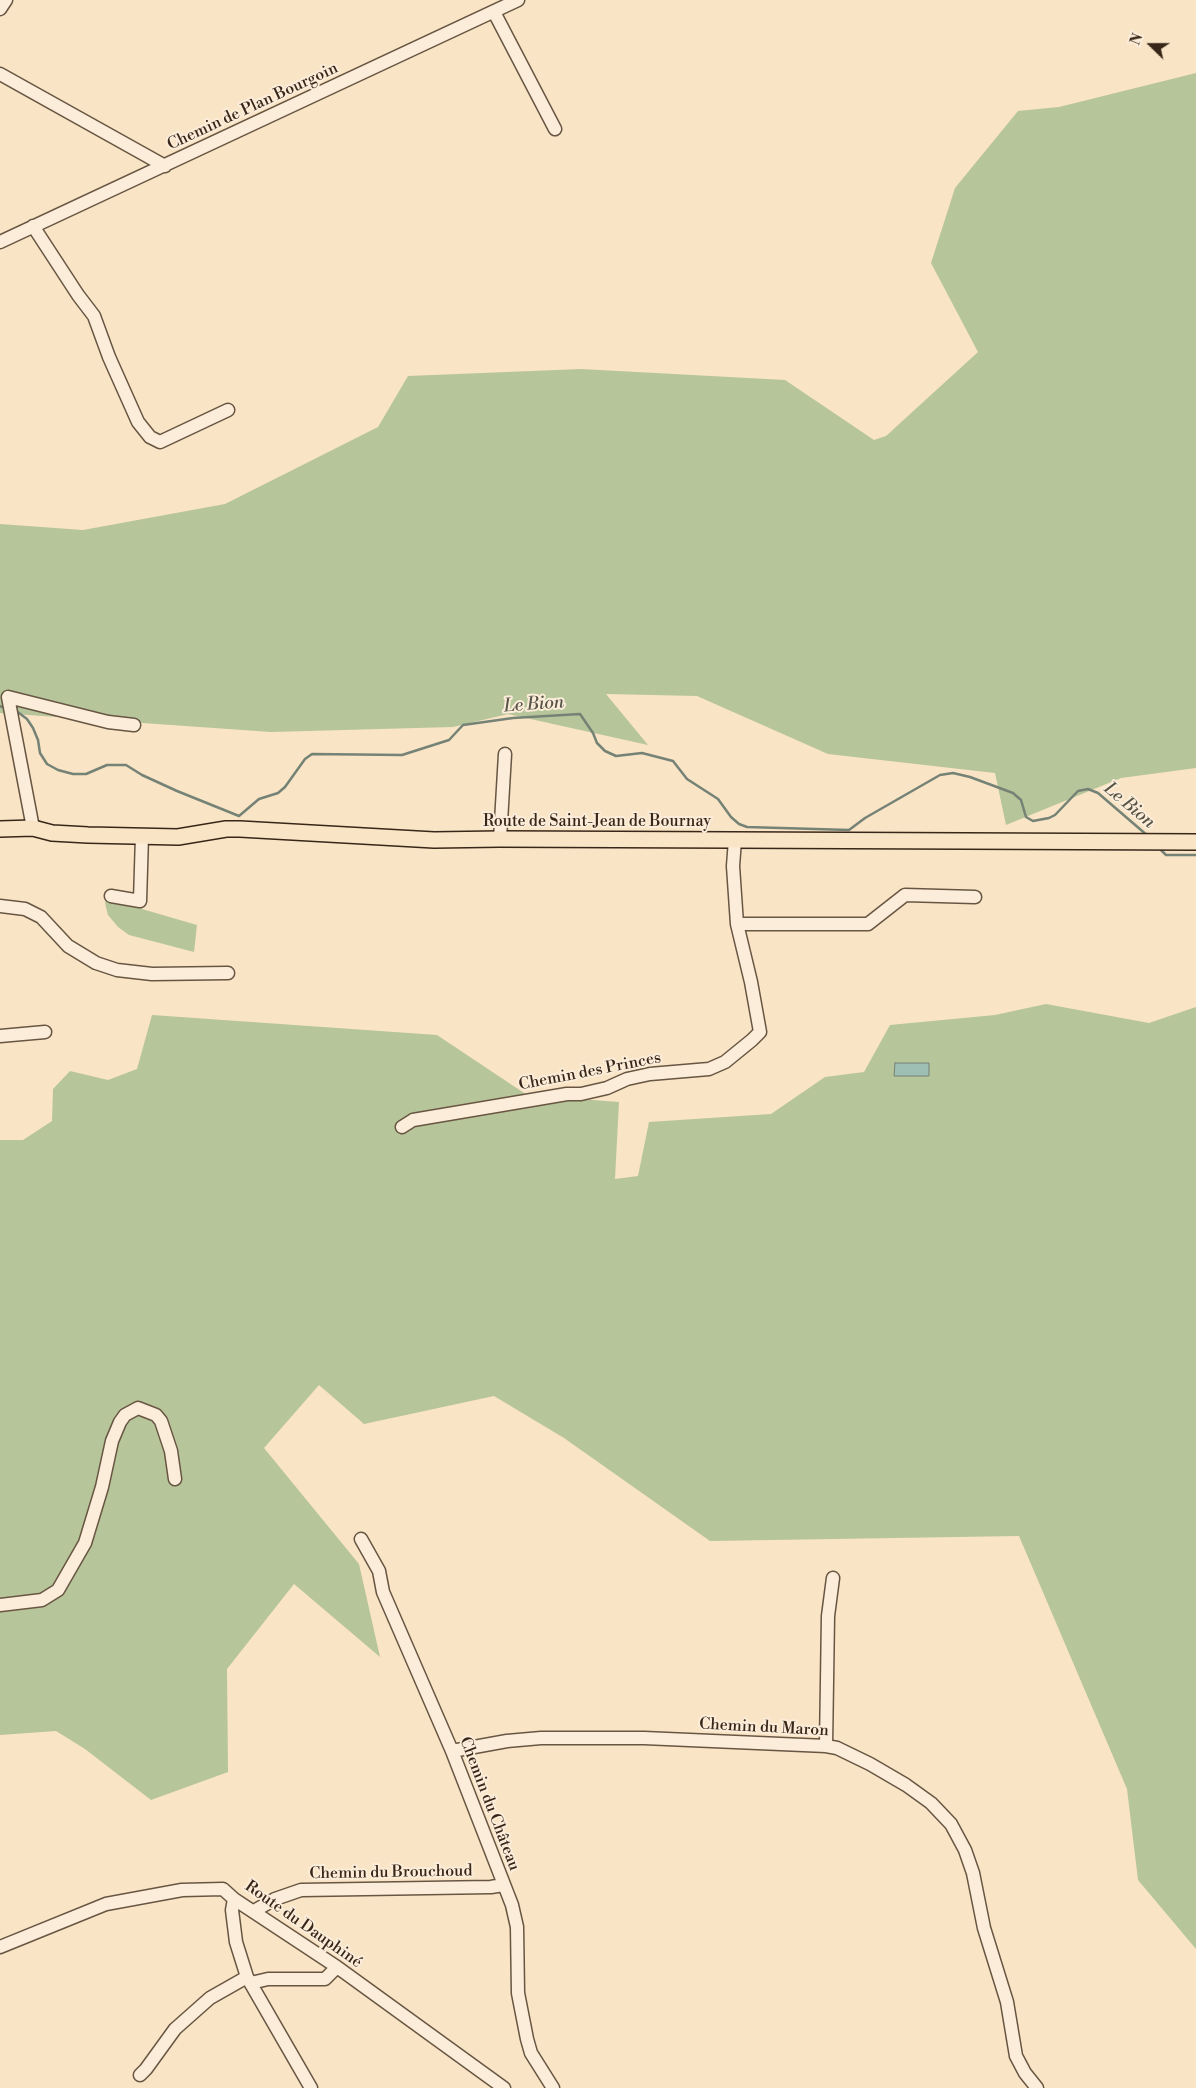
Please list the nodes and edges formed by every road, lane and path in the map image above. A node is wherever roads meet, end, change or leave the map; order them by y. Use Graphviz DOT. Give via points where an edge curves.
graph roads {
  1 [pos="6,0"];
  2 [pos="518,0"];
  3 [pos="0,9"];
  4 [pos="494,12"];
  5 [pos="0,74"];
  6 [pos="555,129"];
  7 [pos="165,166"];
  8 [pos="33,226"];
  9 [pos="0,242"];
  10 [pos="228,410"];
  11 [pos="134,725"];
  12 [pos="505,754"];
  13 [pos="33,828"];
  14 [pos="0,829"];
  15 [pos="142,836"];
  16 [pos="500,839"];
  17 [pos="735,840"];
  18 [pos="1196,842"];
  19 [pos="111,896"];
  20 [pos="975,897"];
  21 [pos="0,906"];
  22 [pos="737,924"];
  23 [pos="228,973"];
  24 [pos="45,1032"];
  25 [pos="0,1036"];
  26 [pos="402,1127"];
  27 [pos="174,1479"];
  28 [pos="361,1540"];
  29 [pos="833,1578"];
  30 [pos="0,1605"];
  31 [pos="826,1746"];
  32 [pos="452,1751"];
  33 [pos="503,1885"];
  34 [pos="234,1899"];
  35 [pos="254,1911"];
  36 [pos="0,1947"];
  37 [pos="337,1968"];
  38 [pos="249,1980"];
  39 [pos="140,2075"];
  40 [pos="311,2088"];
  41 [pos="504,2088"];
  42 [pos="552,2088"];
  43 [pos="1038,2088"];
  1 -- 3 [label="street"];
  2 -- 4 [label="street, Chemin de Plan Bourgoin"];
  4 -- 6 [label="street"];
  4 -- 7 [label="street, Chemin de Plan Bourgoin"];
  5 -- 7 [label="street"];
  7 -- 8 [label="street, Chemin de Plan Bourgoin"];
  8 -- 9 [label="street, Chemin de Plan Bourgoin"];
  8 -- 10 [label="street" via="94,316 138,422 150,437 160,442"];
  11 -- 13 [label="street" via="108,722 8,697"];
  12 -- 16 [label="street"];
  13 -- 14 [label="main road, Route de Saint-Jean de Bournay"];
  13 -- 15 [label="main road, Route de Saint-Jean de Bournay" via="52,833"];
  15 -- 16 [label="main road, Route de Saint-Jean de Bournay" via="178,837 226,829 434,840"];
  15 -- 19 [label="street" via="140,901"];
  16 -- 17 [label="main road, Route de Saint-Jean de Bournay"];
  17 -- 18 [label="main road, Route de Saint-Jean de Bournay"];
  17 -- 22 [label="street, Chemin des Princes" via="733,866"];
  20 -- 22 [label="street" via="904,895 868,924"];
  21 -- 23 [label="street" via="25,909 41,917 68,946 96,964 152,974"];
  22 -- 26 [label="street, Chemin des Princes" via="760,1032 724,1062 709,1069 627,1079 581,1094 413,1120"];
  24 -- 25 [label="street"];
  27 -- 30 [label="street" via="172,1451 161,1421 156,1415 138,1408 126,1415 112,1441 85,1543 58,1590 42,1600"];
  28 -- 32 [label="street, Chemin du Château" via="379,1571 383,1592"];
  29 -- 31 [label="street" via="828,1616"];
  31 -- 32 [label="street, Chemin du Maron" via="644,1738 541,1738 507,1740"];
  31 -- 43 [label="street, Chemin du Maron" via="837,1748 906,1785 931,1803 951,1824 973,1873 984,1928 1007,2002 1016,2056"];
  32 -- 33 [label="street, Chemin du Château"];
  33 -- 35 [label="street, Chemin du Brouchoud" via="491,1888 301,1890"];
  33 -- 42 [label="street, Chemin du Château" via="517,1927 518,1993 527,2039 531,2053"];
  34 -- 35 [label="street, Route du Dauphiné"];
  34 -- 36 [label="street, Route du Dauphiné" via="223,1888 182,1890 106,1904"];
  34 -- 38 [label="street" via="232,1910 236,1942"];
  35 -- 37 [label="street, Route du Dauphiné"];
  37 -- 38 [label="street" via="325,1979"];
  37 -- 41 [label="street, Route du Dauphiné"];
  38 -- 39 [label="street" via="210,1998 175,2029"];
  38 -- 40 [label="street"];
}
